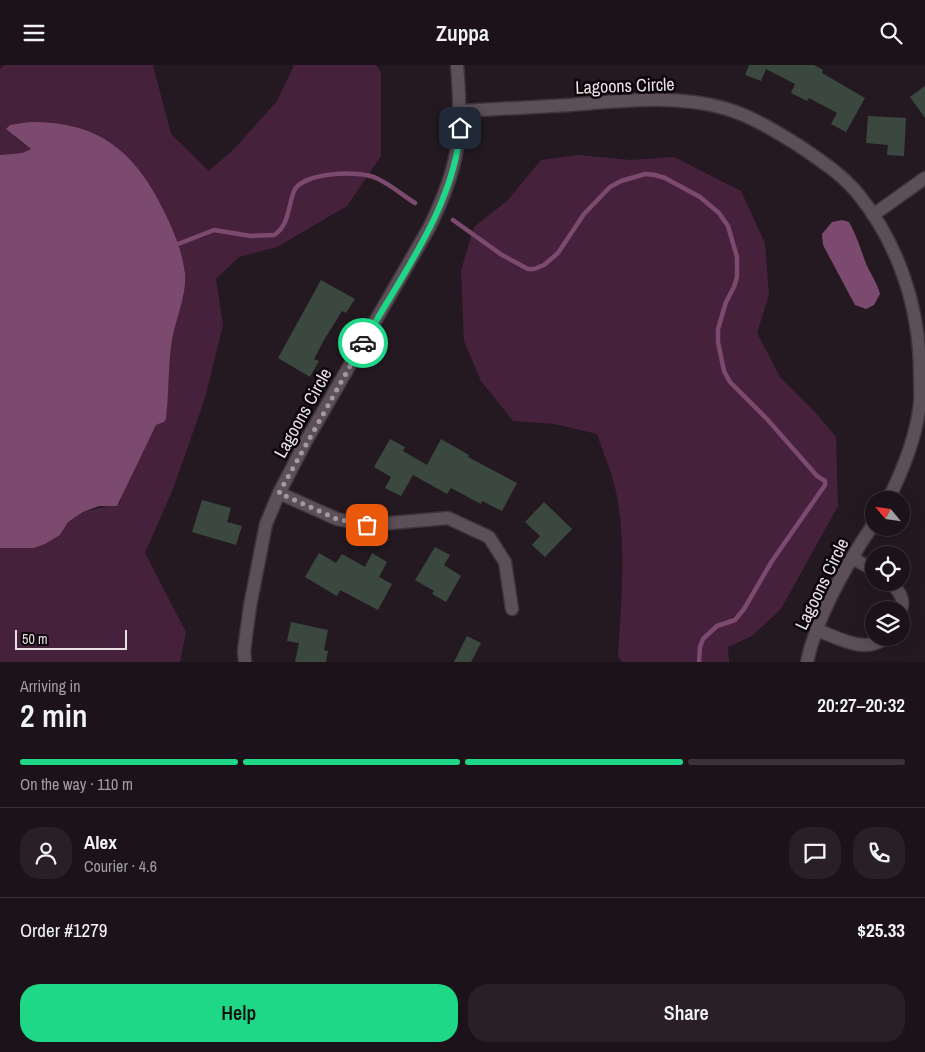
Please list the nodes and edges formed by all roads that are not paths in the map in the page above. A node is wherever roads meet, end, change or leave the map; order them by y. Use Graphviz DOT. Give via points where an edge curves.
graph roads {
  1 [pos="457,65"];
  2 [pos="460,111"];
  3 [pos="925,178"];
  4 [pos="873,215"];
  5 [pos="921,337"];
  6 [pos="893,491"];
  7 [pos="279,493"];
  8 [pos="866,536"];
  9 [pos="852,558"];
  10 [pos="865,565"];
  11 [pos="512,609"];
  12 [pos="817,630"];
  13 [pos="865,646"];
  14 [pos="245,662"];
  15 [pos="807,662"];
  1 -- 2 [label="street, Lagoons Circle"];
  2 -- 4 [label="street, Lagoons Circle" via="632,99 678,101 727,109 769,127 830,167"];
  2 -- 7 [label="street, Lagoons Circle" via="459,144 445,195"];
  3 -- 4 [label="street"];
  4 -- 5 [label="street, Lagoons Circle" via="888,238 908,285"];
  5 -- 6 [label="street, Lagoons Circle" via="920,403 902,473"];
  7 -- 11 [label="street" via="337,519 367,525 448,518 489,537 506,561"];
  7 -- 14 [label="street, Lagoons Circle" via="264,533 250,606"];
  8 -- 9 [label="street, Lagoons Circle"];
  9 -- 10 [label="street"];
  9 -- 12 [label="street, Lagoons Circle"];
  12 -- 13 [label="street"];
  12 -- 15 [label="street, Lagoons Circle"];
}
